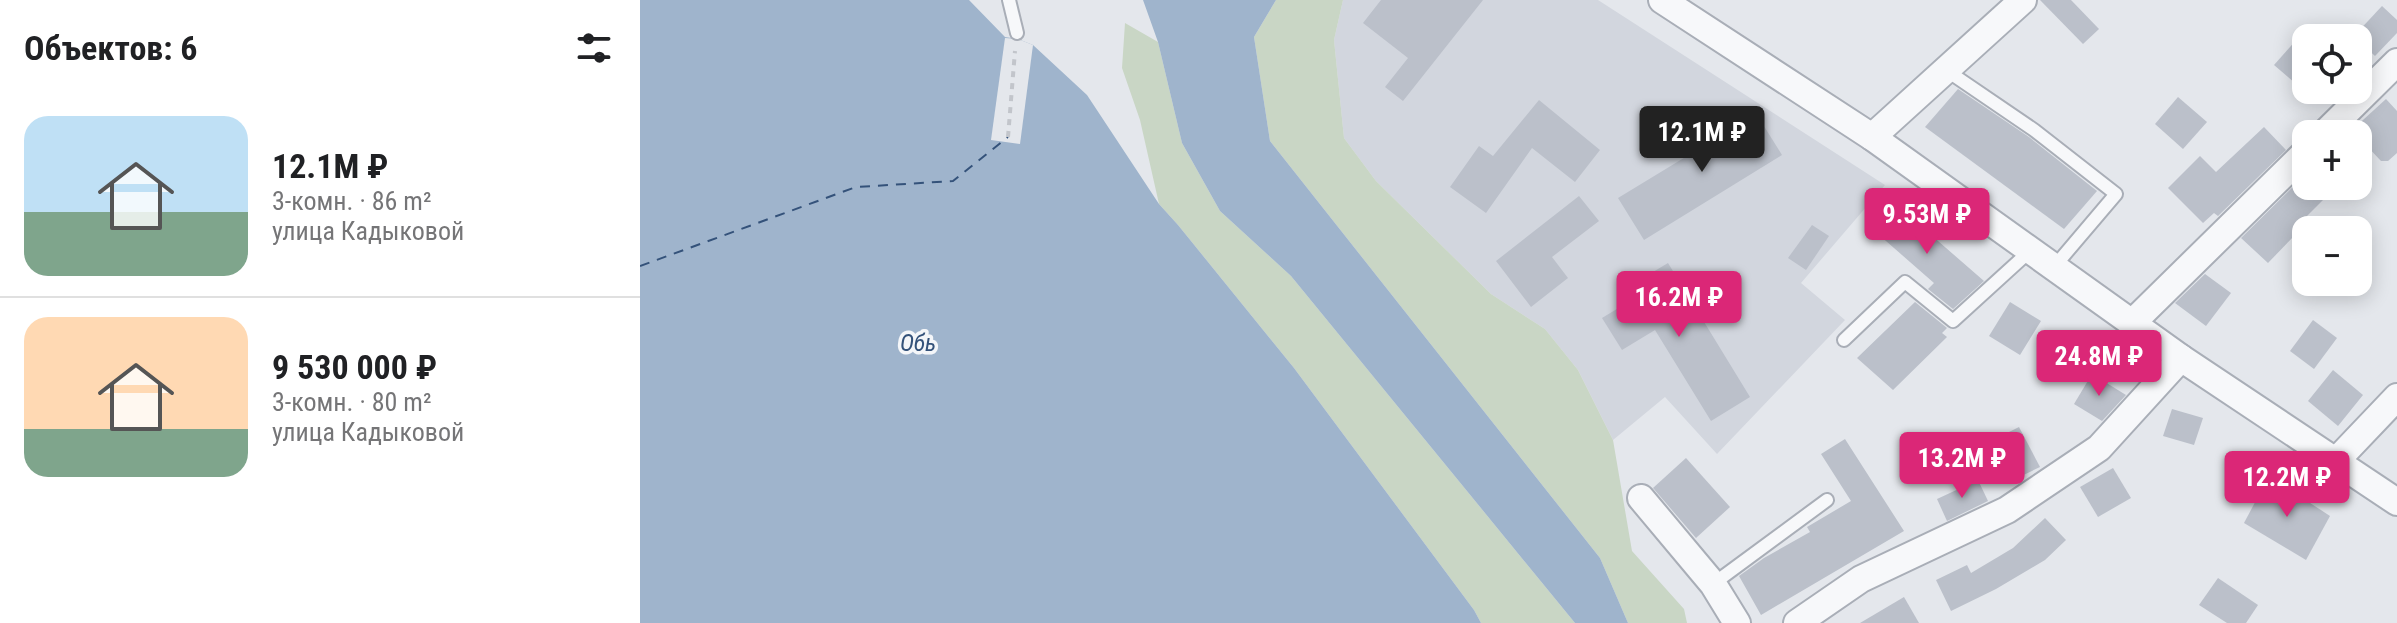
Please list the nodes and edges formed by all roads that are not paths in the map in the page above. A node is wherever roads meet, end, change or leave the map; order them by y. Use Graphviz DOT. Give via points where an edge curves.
graph roads {
  1 [pos="1009,0"];
  2 [pos="1662,0"];
  3 [pos="2023,0"];
  4 [pos="1017,33"];
  5 [pos="2397,62"];
  6 [pos="1946,70"];
  7 [pos="2338,120"];
  8 [pos="1872,137"];
  9 [pos="2292,166"];
  10 [pos="2031,250"];
  11 [pos="2054,267"];
  12 [pos="2132,323"];
  13 [pos="1844,340"];
  14 [pos="2181,358"];
  15 [pos="2397,397"];
  16 [pos="2336,461"];
  17 [pos="1641,498"];
  18 [pos="1827,500"];
  19 [pos="2397,502"];
  20 [pos="1713,584"];
  21 [pos="1737,623"];
  22 [pos="1797,623"];
  1 -- 4 [label="lane"];
  2 -- 8 [label="street"];
  3 -- 6 [label="street"];
  5 -- 7 [label="street"];
  6 -- 8 [label="street"];
  6 -- 11 [label="lane" via="2116,194"];
  8 -- 10 [label="street"];
  9 -- 12 [label="street"];
  10 -- 11 [label="street"];
  10 -- 13 [label="lane" via="1953,321 1905,282"];
  11 -- 12 [label="street"];
  12 -- 14 [label="street"];
  14 -- 16 [label="street"];
  14 -- 22 [label="street" via="2099,448 2007,510 1861,579"];
  15 -- 16 [label="street"];
  16 -- 19 [label="street"];
  17 -- 20 [label="street"];
  18 -- 20 [label="lane"];
  20 -- 21 [label="street"];
}
